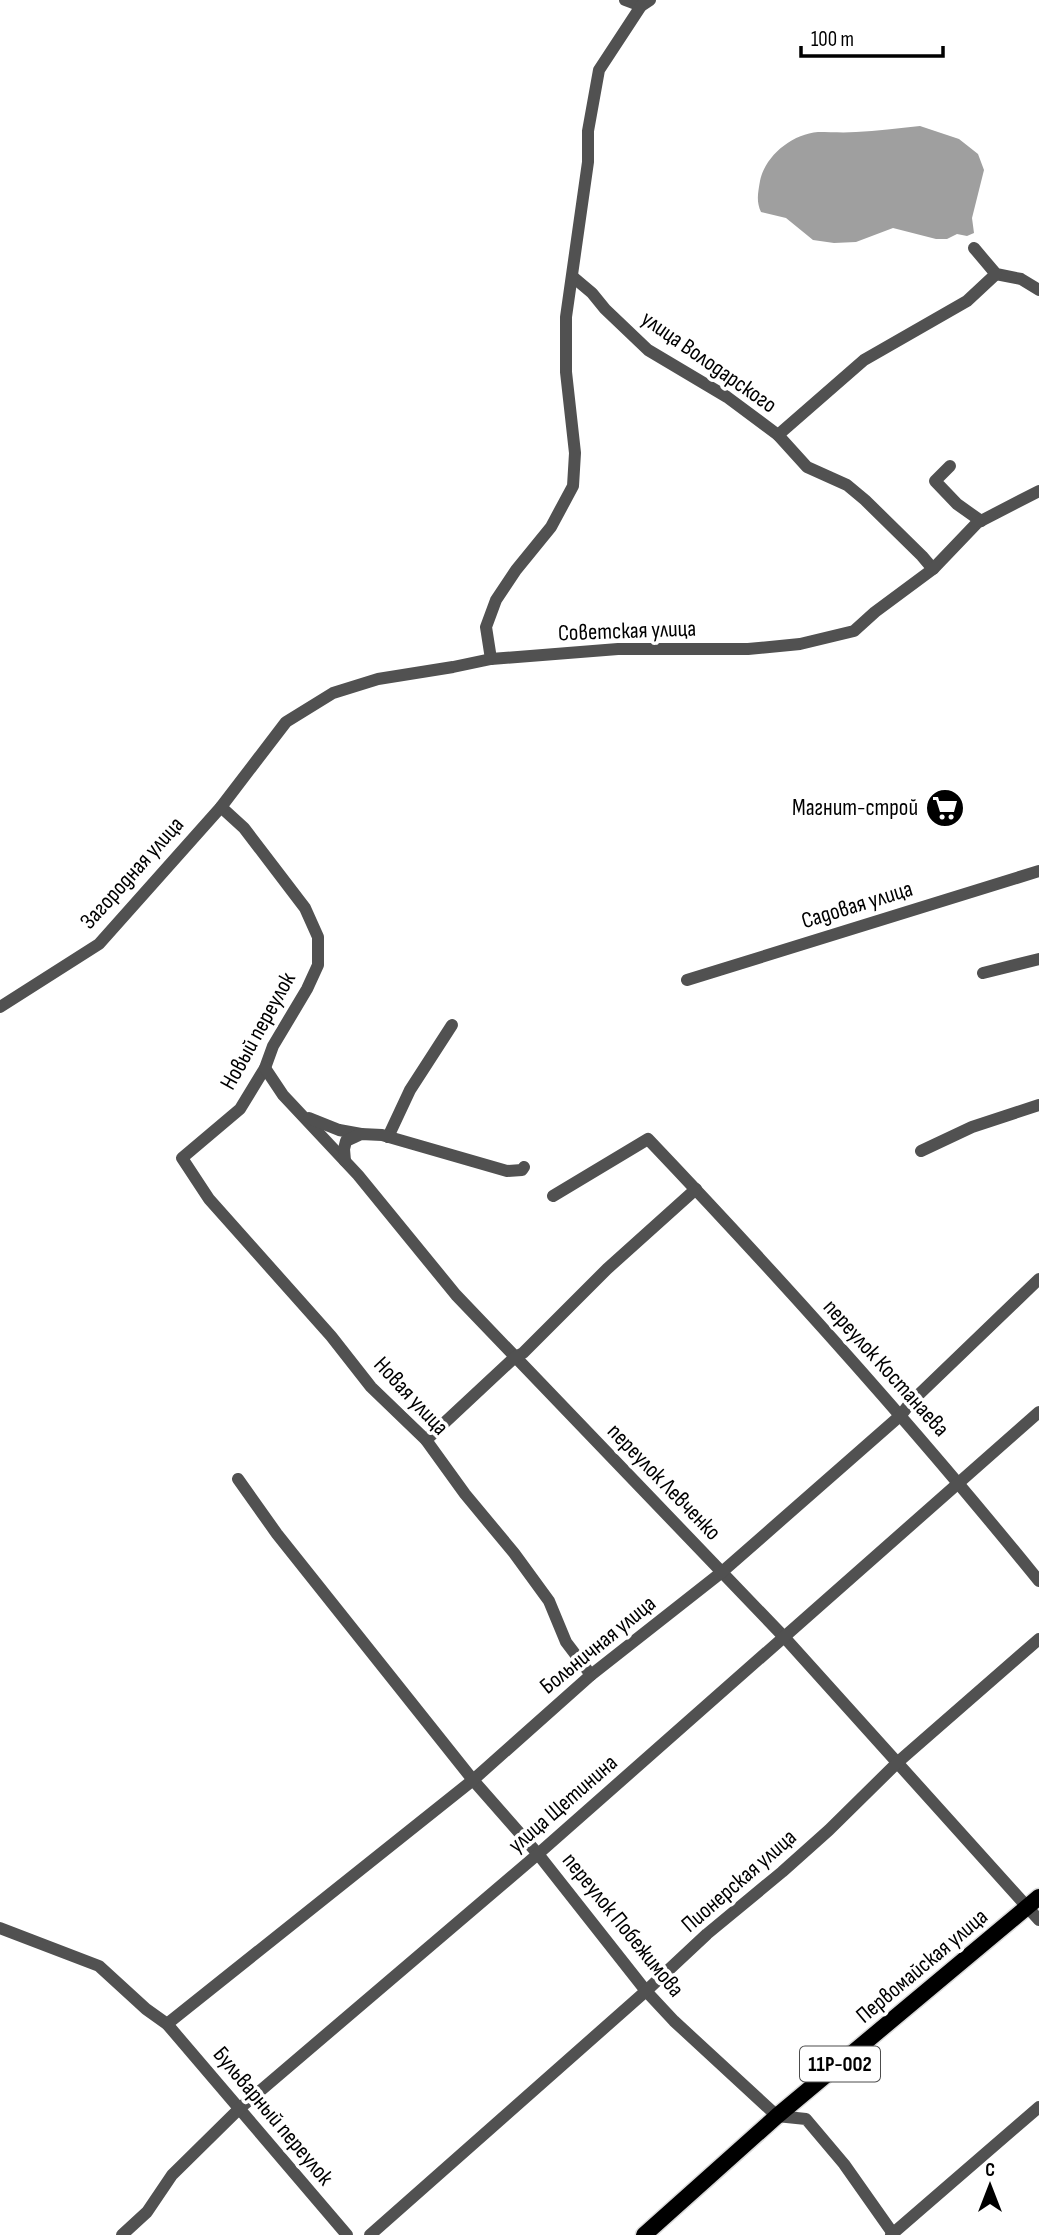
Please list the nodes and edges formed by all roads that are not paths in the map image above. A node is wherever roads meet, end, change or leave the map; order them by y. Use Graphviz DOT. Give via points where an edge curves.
graph roads {
  1 [pos="625,0"];
  2 [pos="646,3"];
  3 [pos="974,248"];
  4 [pos="996,274"];
  5 [pos="573,277"];
  6 [pos="1039,290"];
  7 [pos="778,435"];
  8 [pos="950,466"];
  9 [pos="1039,491"];
  10 [pos="981,521"];
  11 [pos="933,569"];
  12 [pos="491,659"];
  13 [pos="220,807"];
  14 [pos="1039,871"];
  15 [pos="1039,959"];
  16 [pos="983,973"];
  17 [pos="687,980"];
  18 [pos="0,1007"];
  19 [pos="452,1025"];
  20 [pos="265,1068"];
  21 [pos="1039,1105"];
  22 [pos="302,1115"];
  23 [pos="360,1134"];
  24 [pos="388,1137"];
  25 [pos="921,1151"];
  26 [pos="182,1158"];
  27 [pos="345,1161"];
  28 [pos="524,1167"];
  29 [pos="696,1189"];
  30 [pos="552,1196"];
  31 [pos="1039,1279"];
  32 [pos="515,1357"];
  33 [pos="1039,1412"];
  34 [pos="901,1415"];
  35 [pos="426,1440"];
  36 [pos="238,1479"];
  37 [pos="960,1483"];
  38 [pos="722,1572"];
  39 [pos="1039,1581"];
  40 [pos="785,1637"];
  41 [pos="1039,1639"];
  42 [pos="591,1675"];
  43 [pos="898,1762"];
  44 [pos="473,1780"];
  45 [pos="538,1854"];
  46 [pos="1033,1902"];
  47 [pos="1039,1920"];
  48 [pos="0,1928"];
  49 [pos="646,1991"];
  50 [pos="167,2024"];
  51 [pos="1039,2107"];
  52 [pos="240,2108"];
  53 [pos="777,2116"];
  54 [pos="122,2235"];
  55 [pos="346,2235"];
  56 [pos="370,2235"];
  57 [pos="644,2235"];
  58 [pos="893,2235"];
  1 -- 2 [label="street"];
  2 -- 5 [label="street" via="599,70"];
  3 -- 4 [label="street"];
  4 -- 6 [label="street" via="1021,279"];
  4 -- 7 [label="street, улица Володарского" via="967,301 864,360"];
  5 -- 7 [label="street, улица Володарского" via="648,349 727,397"];
  5 -- 12 [label="street" via="566,317 573,486 551,527 496,600 486,627"];
  7 -- 11 [label="street" via="807,467 847,485 865,500"];
  8 -- 10 [label="street" via="935,481"];
  9 -- 10 [label="street, Советская улица"];
  10 -- 11 [label="street, Советская улица"];
  11 -- 12 [label="street, Советская улица" via="854,631 800,644 748,649 618,649"];
  12 -- 13 [label="street, Советская улица" via="378,678 333,693 286,722"];
  13 -- 18 [label="street, Загородная улица" via="99,944"];
  13 -- 20 [label="street, Новый переулок" via="271,860 305,908 318,937 318,965"];
  14 -- 17 [label="street, Садовая улица"];
  15 -- 16 [label="street"];
  19 -- 24 [label="street" via="410,1090"];
  20 -- 22 [label="street, переулок Левченко"];
  20 -- 26 [label="street, Новый переулок" via="240,1109"];
  21 -- 25 [label="street" via="972,1127"];
  22 -- 23 [label="street"];
  22 -- 27 [label="street, переулок Левченко"];
  23 -- 24 [label="street"];
  23 -- 27 [label="street" via="346,1141"];
  24 -- 28 [label="street" via="499,1170"];
  26 -- 35 [label="street, Новая улица" via="209,1199 371,1387"];
  27 -- 32 [label="street, переулок Левченко" via="456,1295"];
  29 -- 30 [label="street, переулок Костанаева" via="648,1139"];
  29 -- 32 [label="street"];
  29 -- 34 [label="street, переулок Костанаева"];
  31 -- 34 [label="street, Больничная улица"];
  32 -- 35 [label="street"];
  32 -- 38 [label="street, переулок Левченко"];
  33 -- 37 [label="street, улица Щетинина"];
  34 -- 37 [label="street, переулок Костанаева"];
  34 -- 38 [label="street, Больничная улица"];
  35 -- 42 [label="street, Новая улица" via="549,1601 566,1642"];
  36 -- 44 [label="street, переулок Побежимова"];
  37 -- 39 [label="street, переулок Костанаева"];
  37 -- 40 [label="street, улица Щетинина"];
  38 -- 40 [label="street, переулок Левченко"];
  38 -- 42 [label="street, Больничная улица"];
  40 -- 43 [label="street, переулок Левченко"];
  40 -- 45 [label="street, улица Щетинина"];
  41 -- 43 [label="street, Пионерская улица"];
  42 -- 44 [label="street, Больничная улица"];
  43 -- 46 [label="street, переулок Левченко"];
  43 -- 49 [label="street, Пионерская улица" via="829,1830"];
  44 -- 45 [label="street, переулок Побежимова"];
  44 -- 50 [label="street, Больничная улица"];
  45 -- 49 [label="street, переулок Побежимова"];
  45 -- 52 [label="street, улица Щетинина"];
  46 -- 47 [label="street, переулок Левченко"];
  46 -- 53 [label="main road, Первомайская улица / 11Р-002"];
  48 -- 50 [label="street, Бульварный переулок" via="99,1966"];
  49 -- 53 [label="street, переулок Побежимова"];
  49 -- 56 [label="street, Пионерская улица"];
  50 -- 52 [label="street, Бульварный переулок"];
  51 -- 58 [label="street"];
  52 -- 54 [label="street, улица Щетинина" via="172,2175 147,2212"];
  52 -- 55 [label="street, Бульварный переулок"];
  53 -- 57 [label="main road, Первомайская улица / 11Р-002"];
  53 -- 58 [label="street, переулок Побежимова" via="806,2119"];
}
